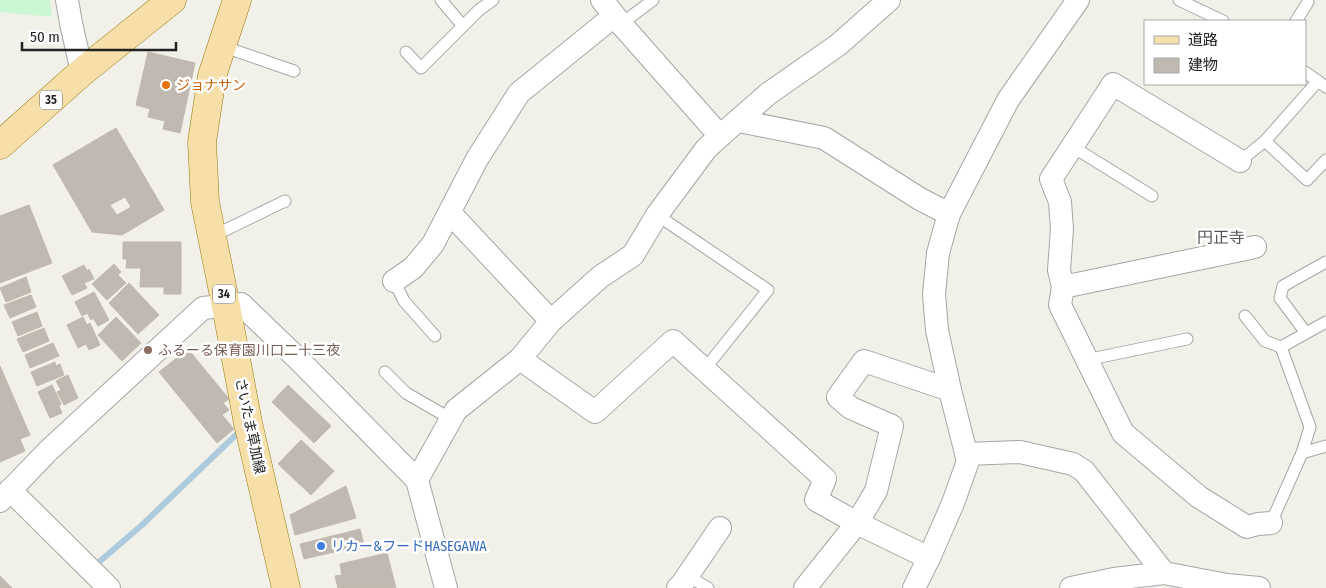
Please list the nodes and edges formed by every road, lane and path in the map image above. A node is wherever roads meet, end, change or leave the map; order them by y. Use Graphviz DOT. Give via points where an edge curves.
graph roads {
  1 [pos="67,0"];
  2 [pos="172,0"];
  3 [pos="237,0"];
  4 [pos="441,0"];
  5 [pos="493,0"];
  6 [pos="653,0"];
  7 [pos="889,0"];
  8 [pos="1078,0"];
  9 [pos="1179,0"];
  10 [pos="1308,2"];
  11 [pos="612,13"];
  12 [pos="1205,17"];
  13 [pos="1218,20"];
  14 [pos="1297,20"];
  15 [pos="464,26"];
  16 [pos="222,46"];
  17 [pos="406,52"];
  18 [pos="294,71"];
  19 [pos="82,72"];
  20 [pos="1306,73"];
  21 [pos="1322,84"];
  22 [pos="739,121"];
  23 [pos="720,136"];
  24 [pos="1265,141"];
  25 [pos="0,145"];
  26 [pos="1072,147"];
  27 [pos="1326,160"];
  28 [pos="1240,162"];
  29 [pos="1152,196"];
  30 [pos="284,202"];
  31 [pos="450,213"];
  32 [pos="949,214"];
  33 [pos="657,215"];
  34 [pos="211,237"];
  35 [pos="1254,247"];
  36 [pos="1326,262"];
  37 [pos="394,282"];
  38 [pos="1063,287"];
  39 [pos="226,306"];
  40 [pos="1245,316"];
  41 [pos="551,321"];
  42 [pos="1326,322"];
  43 [pos="1306,333"];
  44 [pos="435,336"];
  45 [pos="1187,340"];
  46 [pos="1281,347"];
  47 [pos="520,359"];
  48 [pos="1086,360"];
  49 [pos="704,370"];
  50 [pos="385,372"];
  51 [pos="950,390"];
  52 [pos="451,419"];
  53 [pos="1326,446"];
  54 [pos="1302,453"];
  55 [pos="966,454"];
  56 [pos="417,480"];
  57 [pos="5,495"];
  58 [pos="857,522"];
  59 [pos="1271,523"];
  60 [pos="720,528"];
  61 [pos="929,558"];
  62 [pos="1164,573"];
  63 [pos="683,582"];
  64 [pos="1122,583"];
  65 [pos="1228,586"];
  66 [pos="109,588"];
  67 [pos="286,588"];
  68 [pos="446,588"];
  69 [pos="708,588"];
  70 [pos="806,588"];
  71 [pos="914,588"];
  72 [pos="1070,588"];
  73 [pos="1259,588"];
  1 -- 19 [label="street"];
  2 -- 19 [label="main road, 35"];
  3 -- 16 [label="main road, さいたま草加線 / 34"];
  4 -- 15 [label="lane"];
  5 -- 15 [label="lane"];
  6 -- 11 [label="lane"];
  7 -- 22 [label="street" via="838,45 768,94"];
  8 -- 32 [label="street" via="1008,100"];
  9 -- 12 [label="lane"];
  10 -- 14 [label="lane"];
  11 -- 23 [label="street"];
  11 -- 31 [label="street" via="519,93 477,159"];
  12 -- 13 [label="lane"];
  15 -- 17 [label="lane" via="421,68"];
  16 -- 18 [label="lane"];
  16 -- 34 [label="main road, さいたま草加線 / 34" via="212,76 202,142 205,202"];
  19 -- 25 [label="main road, 35"];
  20 -- 21 [label="lane"];
  21 -- 24 [label="lane"];
  22 -- 23 [label="street"];
  22 -- 32 [label="street" via="824,138"];
  23 -- 33 [label="street" via="706,149"];
  24 -- 27 [label="lane" via="1308,180"];
  24 -- 28 [label="lane"];
  26 -- 28 [label="street" via="1113,84"];
  26 -- 29 [label="lane"];
  26 -- 38 [label="street" via="1052,179 1060,202 1059,270"];
  30 -- 34 [label="lane"];
  31 -- 37 [label="street" via="433,244 414,268"];
  31 -- 41 [label="street"];
  32 -- 51 [label="street" via="938,254 934,294 937,330"];
  33 -- 41 [label="street" via="633,255 600,277"];
  33 -- 49 [label="lane" via="768,290"];
  34 -- 39 [label="main road, さいたま草加線 / 34"];
  35 -- 38 [label="street"];
  36 -- 43 [label="lane" via="1283,286 1280,298"];
  37 -- 44 [label="lane" via="404,301"];
  38 -- 48 [label="street" via="1060,306"];
  39 -- 56 [label="street" via="241,304"];
  39 -- 57 [label="street" via="203,308"];
  39 -- 67 [label="main road, さいたま草加線 / 34" via="248,423"];
  40 -- 46 [label="lane" via="1266,341"];
  41 -- 47 [label="street"];
  42 -- 43 [label="lane"];
  43 -- 46 [label="lane"];
  45 -- 48 [label="lane"];
  46 -- 54 [label="lane" via="1310,427"];
  47 -- 49 [label="street" via="595,412 673,341"];
  47 -- 52 [label="street" via="456,410"];
  48 -- 59 [label="street" via="1123,433 1199,498 1247,528"];
  49 -- 58 [label="street" via="825,479 816,500"];
  50 -- 52 [label="lane" via="406,394"];
  51 -- 55 [label="street"];
  51 -- 58 [label="street" via="864,361 838,396 851,408 892,426 876,491"];
  52 -- 56 [label="street"];
  53 -- 54 [label="lane"];
  54 -- 59 [label="lane"];
  55 -- 61 [label="street" via="968,461"];
  55 -- 62 [label="street" via="1020,452 1073,464 1084,471"];
  56 -- 68 [label="street"];
  57 -- 66 [label="street"];
  58 -- 61 [label="street"];
  58 -- 70 [label="street"];
  60 -- 63 [label="street"];
  61 -- 71 [label="street"];
  62 -- 64 [label="street"];
  62 -- 65 [label="street"];
  63 -- 69 [label="lane"];
  64 -- 72 [label="street"];
  65 -- 73 [label="street"];
}
